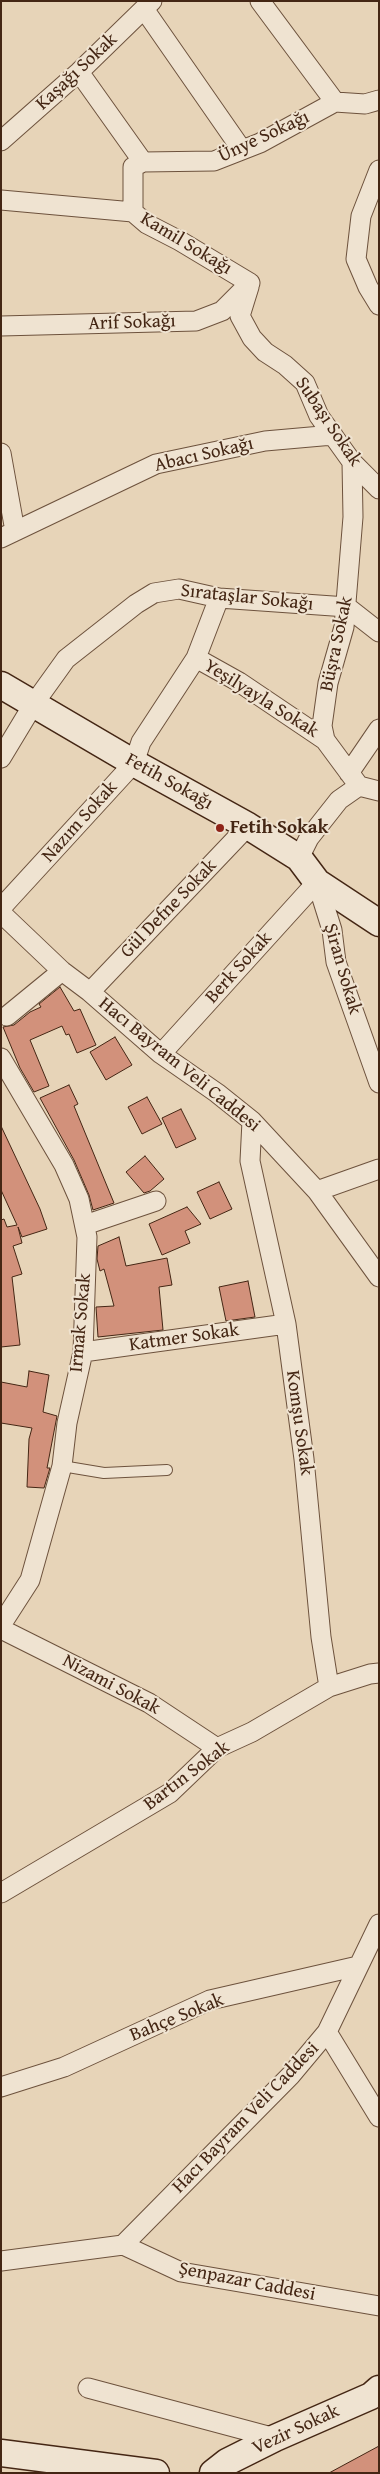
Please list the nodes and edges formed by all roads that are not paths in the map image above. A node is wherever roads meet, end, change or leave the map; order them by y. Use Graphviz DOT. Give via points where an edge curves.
graph roads {
  1 [pos="260,1"];
  2 [pos="148,5"];
  3 [pos="80,72"];
  4 [pos="379,100"];
  5 [pos="335,102"];
  6 [pos="1,141"];
  7 [pos="242,150"];
  8 [pos="143,162"];
  9 [pos="379,170"];
  10 [pos="1,200"];
  11 [pos="133,212"];
  12 [pos="250,283"];
  13 [pos="379,305"];
  14 [pos="1,326"];
  15 [pos="333,435"];
  16 [pos="1,453"];
  17 [pos="352,462"];
  18 [pos="379,489"];
  19 [pos="8,535"];
  20 [pos="219,598"];
  21 [pos="347,607"];
  22 [pos="379,632"];
  23 [pos="196,658"];
  24 [pos="1,685"];
  25 [pos="33,705"];
  26 [pos="379,729"];
  27 [pos="325,740"];
  28 [pos="1,758"];
  29 [pos="134,763"];
  30 [pos="354,779"];
  31 [pos="379,791"];
  32 [pos="248,826"];
  33 [pos="299,858"];
  34 [pos="317,882"];
  35 [pos="1,908"];
  36 [pos="1,913"];
  37 [pos="379,923"];
  38 [pos="62,970"];
  39 [pos="90,992"];
  40 [pos="7,1016"];
  41 [pos="161,1054"];
  42 [pos="1,1058"];
  43 [pos="379,1083"];
  44 [pos="252,1121"];
  45 [pos="379,1169"];
  46 [pos="317,1191"];
  47 [pos="156,1201"];
  48 [pos="85,1225"];
  49 [pos="379,1277"];
  50 [pos="286,1324"];
  51 [pos="83,1352"];
  52 [pos="62,1466"];
  53 [pos="167,1470"];
  54 [pos="1,1627"];
  55 [pos="379,1673"];
  56 [pos="329,1687"];
  57 [pos="217,1748"];
  58 [pos="1,1893"];
  59 [pos="379,1924"];
  60 [pos="358,1966"];
  61 [pos="327,2032"];
  62 [pos="1,2088"];
  63 [pos="379,2117"];
  64 [pos="123,2245"];
  65 [pos="1,2261"];
  66 [pos="379,2306"];
  67 [pos="88,2388"];
  68 [pos="379,2389"];
  69 [pos="275,2438"];
  70 [pos="1,2453"];
  71 [pos="156,2473"];
  72 [pos="213,2473"];
  1 -- 5 [label="street"];
  2 -- 3 [label="street, Kaşağı Sokak"];
  2 -- 7 [label="street"];
  3 -- 6 [label="street, Kaşağı Sokak"];
  3 -- 8 [label="street"];
  4 -- 5 [label="street" via="365,104"];
  5 -- 7 [label="street, Ünye Sokağı"];
  7 -- 8 [label="street, Ünye Sokağı" via="214,161"];
  8 -- 11 [label="street" via="132,167"];
  9 -- 13 [label="street" via="361,216 356,258"];
  10 -- 11 [label="street, Kamil Sokağı"];
  11 -- 12 [label="street, Kamil Sokağı"];
  12 -- 14 [label="street, Arif Sokağı" via="222,311 196,320"];
  12 -- 15 [label="street, Subaşı Sokak" via="240,316 252,338 305,383 319,416"];
  15 -- 17 [label="street, Subaşı Sokak"];
  15 -- 19 [label="street, Abacı Sokağı" via="265,441 156,464"];
  16 -- 19 [label="street"];
  17 -- 18 [label="street, Subaşı Sokak"];
  17 -- 21 [label="street, Büşra Sokak" via="353,517"];
  20 -- 21 [label="street, Sırataşlar Sokağı"];
  20 -- 23 [label="street, Nazım Sokak"];
  20 -- 25 [label="street, Sırataşlar Sokağı" via="178,589 154,593 66,659"];
  21 -- 22 [label="street"];
  21 -- 27 [label="street, Büşra Sokak" via="324,704 322,726"];
  23 -- 27 [label="street, Yeşilyayla Sokak" via="239,682"];
  23 -- 29 [label="street, Nazım Sokak" via="141,742"];
  24 -- 25 [label="street, Fetih Sokağı"];
  25 -- 28 [label="street, Sırataşlar Sokağı"];
  25 -- 29 [label="street, Fetih Sokağı"];
  26 -- 30 [label="street"];
  27 -- 30 [label="street"];
  29 -- 32 [label="street, Fetih Sokağı"];
  29 -- 35 [label="street, Nazım Sokak"];
  30 -- 31 [label="street"];
  30 -- 33 [label="street" via="309,838"];
  32 -- 33 [label="street, Fetih Sokağı"];
  32 -- 39 [label="street, Gül Defne Sokak"];
  33 -- 34 [label="street, Fetih Sokağı"];
  34 -- 37 [label="street, Fetih Sokağı"];
  34 -- 41 [label="street, Berk Sokak"];
  34 -- 43 [label="street, Şiran Sokak" via="332,930 336,962"];
  36 -- 38 [label="street, Hacı Bayram Veli Caddesi"];
  38 -- 39 [label="street, Hacı Bayram Veli Caddesi"];
  38 -- 40 [label="street"];
  39 -- 41 [label="street, Hacı Bayram Veli Caddesi"];
  41 -- 44 [label="street, Hacı Bayram Veli Caddesi"];
  42 -- 48 [label="street, Irmak Sokak" via="64,1165 79,1199"];
  44 -- 46 [label="street, Hacı Bayram Veli Caddesi"];
  44 -- 50 [label="street, Komşu Sokak" via="250,1161"];
  45 -- 46 [label="street"];
  46 -- 49 [label="street, Hacı Bayram Veli Caddesi"];
  47 -- 48 [label="street"];
  48 -- 51 [label="street, Irmak Sokak"];
  50 -- 51 [label="street, Katmer Sokak"];
  50 -- 56 [label="street, Komşu Sokak"];
  51 -- 52 [label="street, Irmak Sokak" via="67,1423"];
  52 -- 53 [label="lane" via="104,1474"];
  52 -- 54 [label="street, Irmak Sokak" via="30,1580"];
  54 -- 57 [label="street, Nizami Sokak" via="149,1703"];
  55 -- 56 [label="street, Bartın Sokak"];
  56 -- 57 [label="street, Bartın Sokak" via="252,1732"];
  57 -- 58 [label="street, Bartın Sokak" via="170,1793"];
  59 -- 60 [label="street, Hacı Bayram Veli Caddesi"];
  60 -- 61 [label="street, Hacı Bayram Veli Caddesi"];
  60 -- 62 [label="street, Bahçe Sokak" via="210,2000 64,2066"];
  61 -- 63 [label="street"];
  61 -- 64 [label="street, Hacı Bayram Veli Caddesi" via="291,2075"];
  64 -- 65 [label="street"];
  64 -- 66 [label="street, Şenpazar Caddesi" via="181,2272"];
  67 -- 69 [label="street"];
  68 -- 69 [label="street, Vezir Sokak" via="371,2396"];
  69 -- 72 [label="street, Vezir Sokak" via="227,2462"];
  70 -- 71 [label="street"];
}
